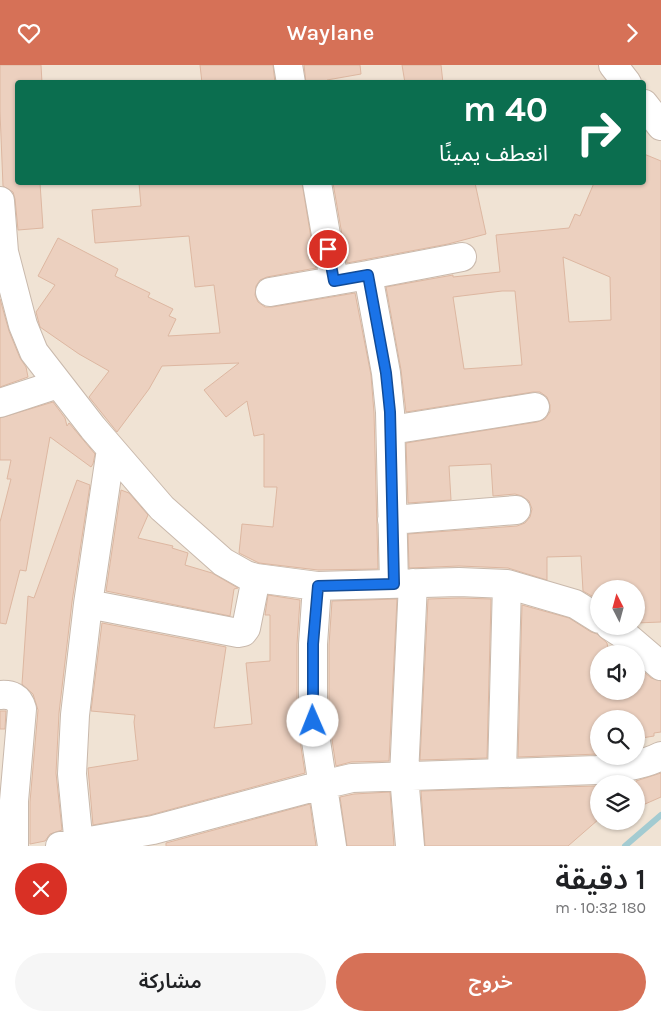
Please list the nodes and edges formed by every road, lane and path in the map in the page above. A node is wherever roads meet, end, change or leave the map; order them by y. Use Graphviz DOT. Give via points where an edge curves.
graph roads {
  1 [pos="288,65"];
  2 [pos="613,65"];
  3 [pos="290,80"];
  4 [pos="625,80"];
  5 [pos="646,107"];
  6 [pos="661,126"];
  7 [pos="317,185"];
  8 [pos="0,201"];
  9 [pos="2,252"];
  10 [pos="462,257"];
  11 [pos="368,275"];
  12 [pos="334,281"];
  13 [pos="270,292"];
  14 [pos="58,384"];
  15 [pos="0,403"];
  16 [pos="534,407"];
  17 [pos="391,430"];
  18 [pos="111,449"];
  19 [pos="516,510"];
  20 [pos="392,520"];
  21 [pos="256,578"];
  22 [pos="403,583"];
  23 [pos="507,584"];
  24 [pos="318,586"];
  25 [pos="88,604"];
  26 [pos="590,613"];
  27 [pos="624,635"];
  28 [pos="661,666"];
  29 [pos="0,695"];
  30 [pos="661,756"];
  31 [pos="502,773"];
  32 [pos="404,776"];
  33 [pos="322,785"];
  34 [pos="153,838"];
  35 [pos="73,845"];
  36 [pos="14,846"];
  37 [pos="332,846"];
  38 [pos="410,846"];
  1 -- 3 [label="street"];
  2 -- 4 [label="street"];
  5 -- 6 [label="street"];
  7 -- 12 [label="street"];
  8 -- 9 [label="street"];
  9 -- 14 [label="street" via="34,353"];
  10 -- 11 [label="street"];
  11 -- 12 [label="street"];
  11 -- 17 [label="street" via="386,373"];
  12 -- 13 [label="street"];
  14 -- 15 [label="street"];
  14 -- 18 [label="street"];
  16 -- 17 [label="street"];
  17 -- 20 [label="street"];
  18 -- 21 [label="street" via="162,508 202,544 223,562"];
  18 -- 25 [label="street"];
  19 -- 20 [label="street"];
  20 -- 22 [label="street"];
  21 -- 24 [label="street"];
  21 -- 25 [label="street" via="246,628 238,633"];
  22 -- 23 [label="street" via="459,581"];
  22 -- 24 [label="street"];
  22 -- 32 [label="street"];
  23 -- 26 [label="street" via="575,604"];
  23 -- 31 [label="street"];
  24 -- 33 [label="street" via="313,644 313,721"];
  25 -- 35 [label="street" via="72,754"];
  27 -- 28 [label="street"];
  29 -- 36 [label="street" via="17,698 22,709 14,801"];
  30 -- 31 [label="street" via="623,767 597,770"];
  31 -- 32 [label="street"];
  32 -- 33 [label="street" via="352,778"];
  32 -- 38 [label="street"];
  33 -- 34 [label="street"];
  33 -- 37 [label="street"];
  34 -- 35 [label="street"];
}
